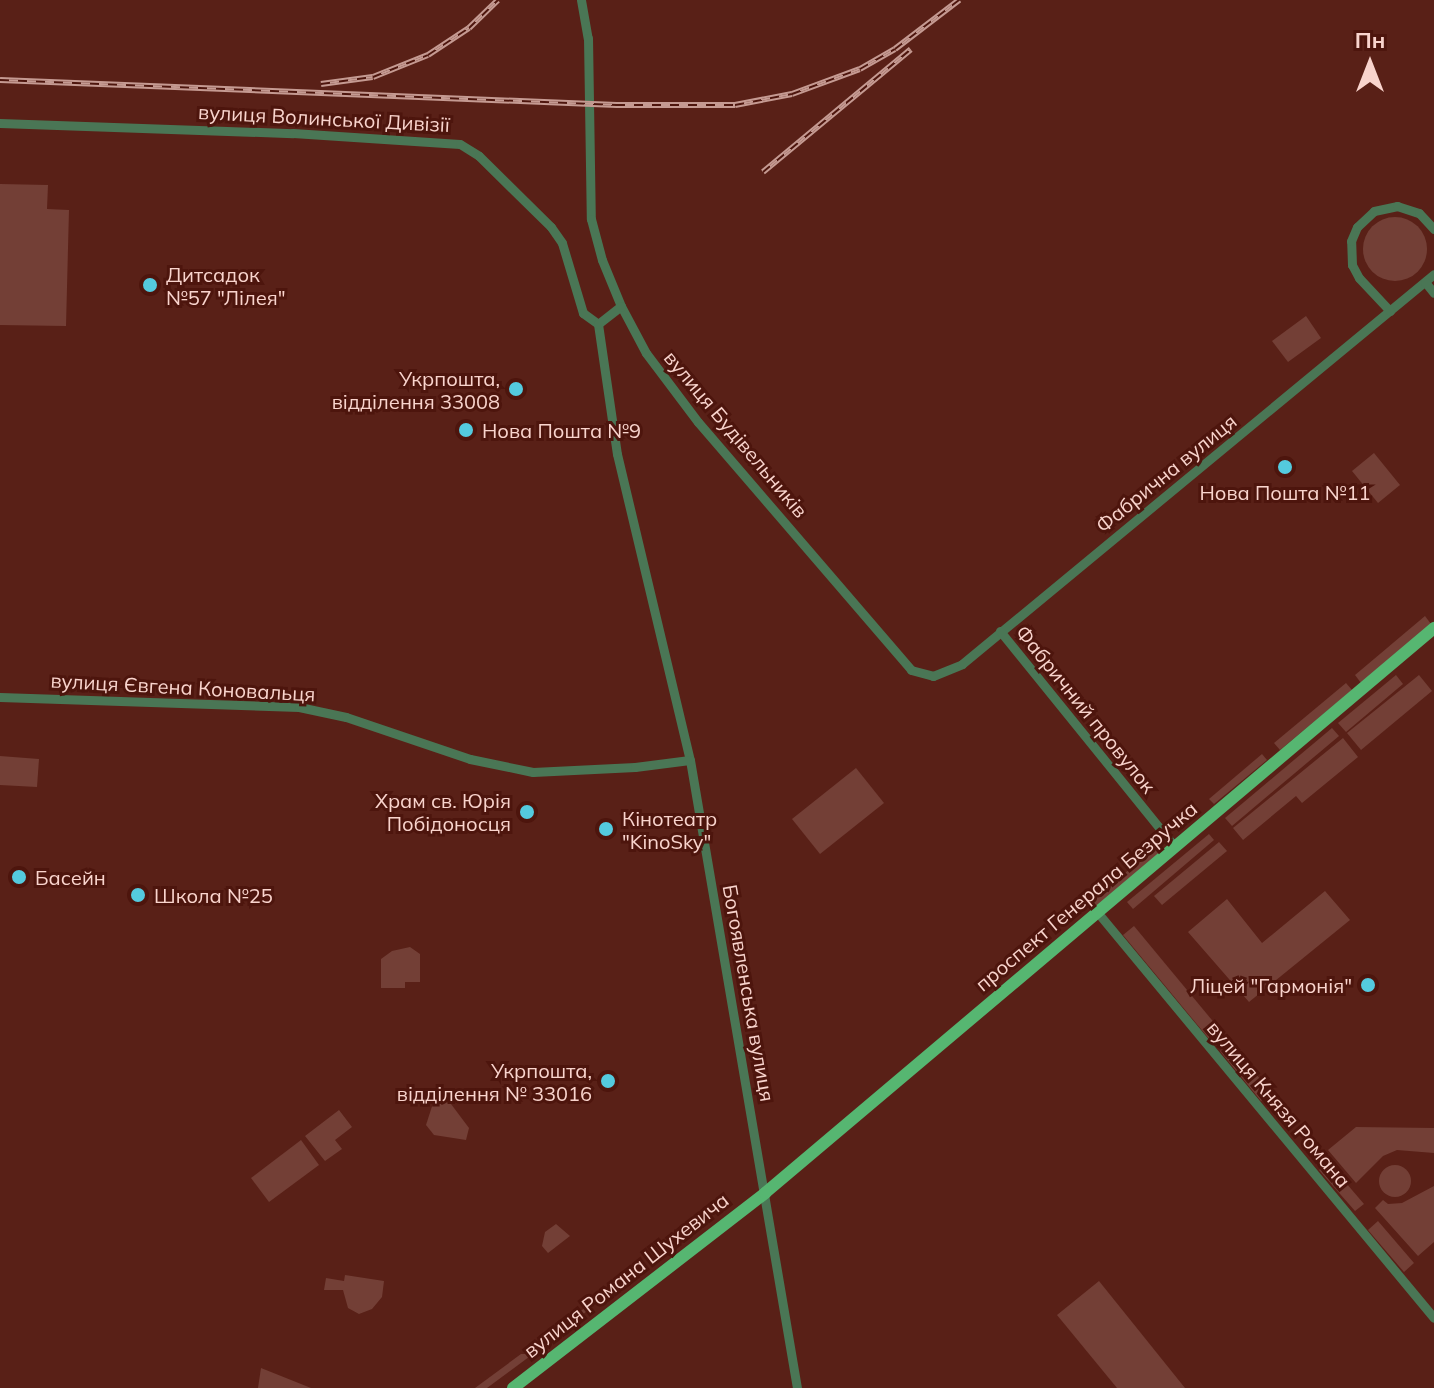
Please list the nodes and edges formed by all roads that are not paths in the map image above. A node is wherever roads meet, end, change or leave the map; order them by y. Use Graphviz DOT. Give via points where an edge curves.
graph roads {
  1 [pos="581,0"];
  2 [pos="0,123"];
  3 [pos="1434,229"];
  4 [pos="1434,274"];
  5 [pos="1425,282"];
  6 [pos="1434,293"];
  7 [pos="621,306"];
  8 [pos="1390,311"];
  9 [pos="598,324"];
  10 [pos="1434,628"];
  11 [pos="1000,631"];
  12 [pos="911,670"];
  13 [pos="0,697"];
  14 [pos="690,760"];
  15 [pos="1175,847"];
  16 [pos="1098,913"];
  17 [pos="765,1193"];
  18 [pos="1434,1318"];
  19 [pos="513,1388"];
  20 [pos="797,1388"];
  1 -- 7 [label="street, вулиця Будівельників" via="588,38 591,219"];
  2 -- 9 [label="street, вулиця Волинської Дивізії" via="308,133 460,144 551,227 562,243 583,313"];
  3 -- 8 [label="street" via="1419,213 1397,206 1374,211 1357,227 1350,249 1352,265"];
  4 -- 5 [label="street, Фабрична вулиця"];
  5 -- 6 [label="street"];
  5 -- 8 [label="street, Фабрична вулиця"];
  7 -- 9 [label="street"];
  7 -- 12 [label="street, вулиця Будівельників" via="646,353 698,422"];
  8 -- 11 [label="street, Фабрична вулиця"];
  9 -- 14 [label="street, Богоявленська вулиця" via="617,454"];
  10 -- 15 [label="main road, проспект Генерала Безручка"];
  11 -- 12 [label="street, Фабрична вулиця" via="962,664 933,676"];
  11 -- 15 [label="street, Фабричний провулок"];
  13 -- 14 [label="street, вулиця Євгена Коновальця" via="299,707 502,768 533,772"];
  14 -- 17 [label="street, Богоявленська вулиця"];
  15 -- 16 [label="main road, проспект Генерала Безручка"];
  16 -- 17 [label="main road, проспект Генерала Безручка"];
  16 -- 18 [label="street, вулиця Князя Романа"];
  17 -- 19 [label="main road, вулиця Романа Шухевича"];
  17 -- 20 [label="street, Богоявленська вулиця"];
}
